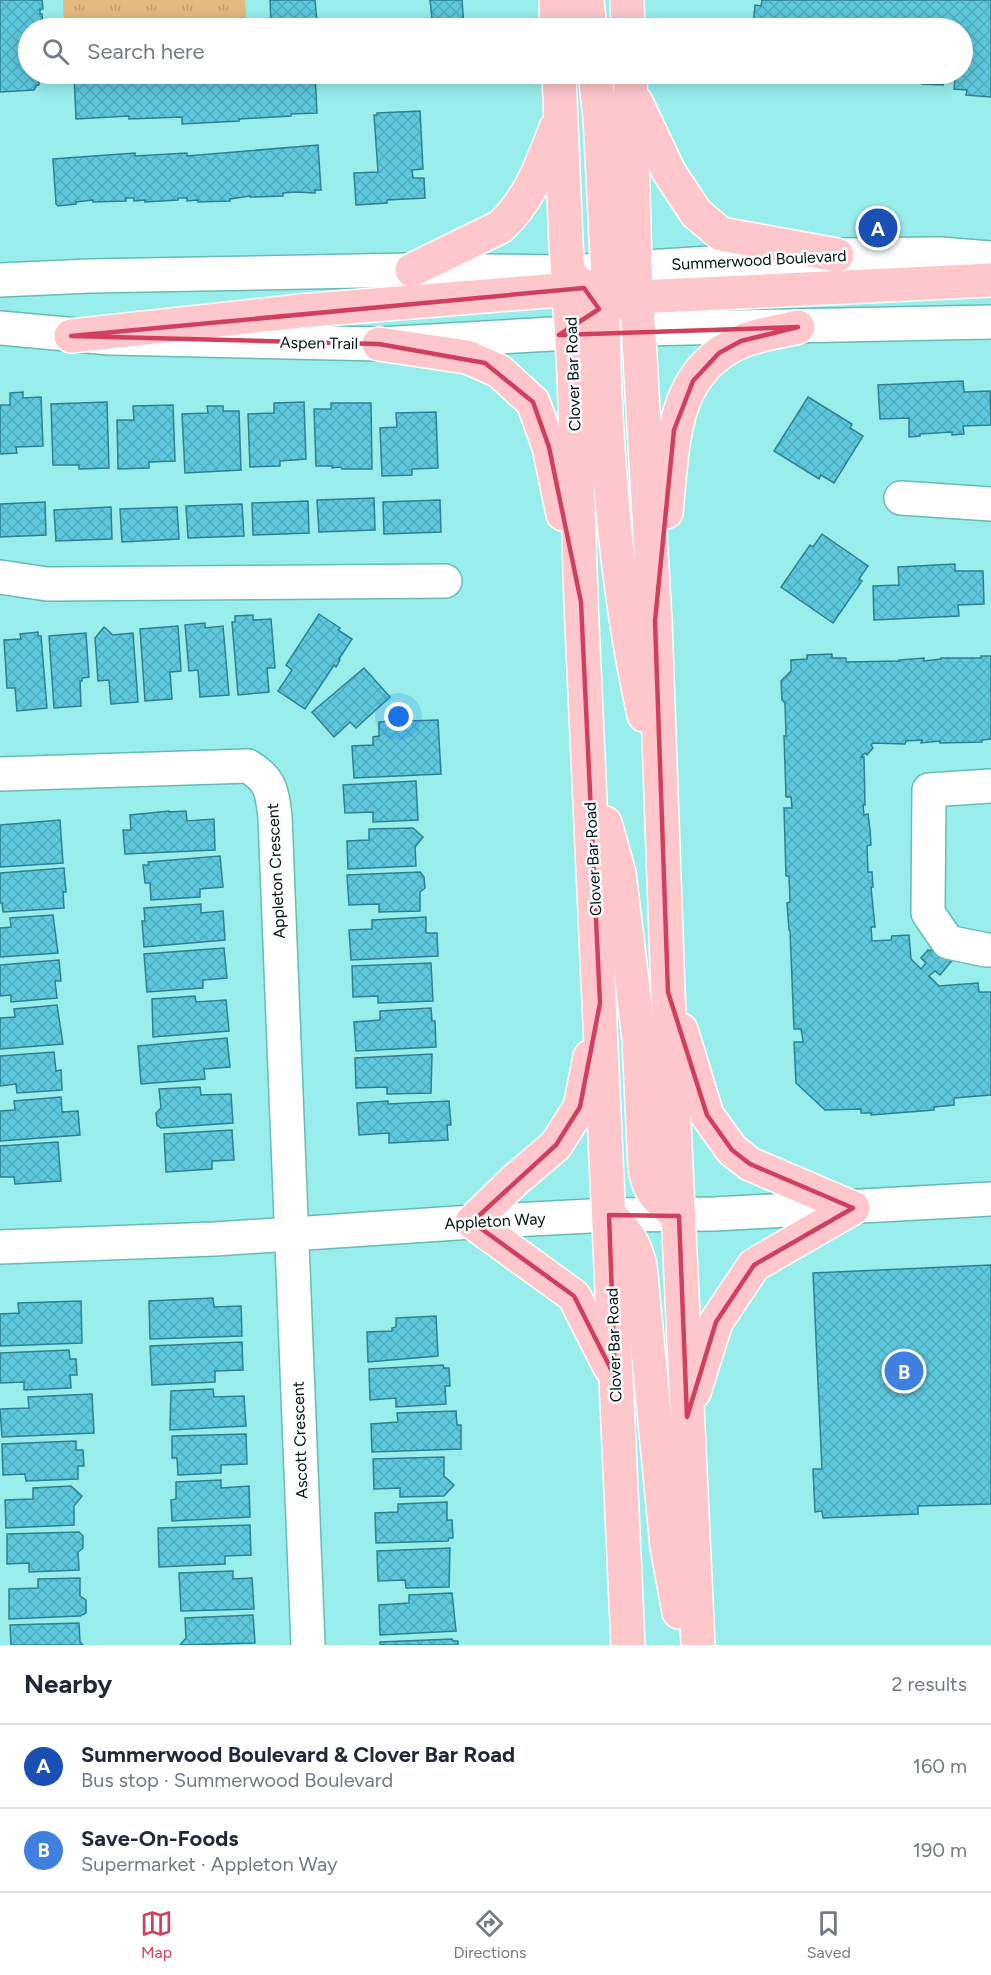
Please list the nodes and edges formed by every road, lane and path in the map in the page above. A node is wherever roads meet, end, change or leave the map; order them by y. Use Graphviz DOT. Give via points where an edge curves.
graph roads {
  1 [pos="556,0"];
  2 [pos="587,0"];
  3 [pos="627,0"];
  4 [pos="557,18"];
  5 [pos="589,18"];
  6 [pos="628,18"];
  7 [pos="559,84"];
  8 [pos="596,84"];
  9 [pos="630,84"];
  10 [pos="631,84"];
  11 [pos="561,115"];
  12 [pos="837,255"];
  13 [pos="991,258"];
  14 [pos="412,270"];
  15 [pos="0,280"];
  16 [pos="991,280"];
  17 [pos="600,295"];
  18 [pos="991,322"];
  19 [pos="798,327"];
  20 [pos="0,328"];
  21 [pos="639,329"];
  22 [pos="71,336"];
  23 [pos="380,344"];
  24 [pos="901,498"];
  25 [pos="991,504"];
  26 [pos="0,578"];
  27 [pos="445,581"];
  28 [pos="581,602"];
  29 [pos="655,621"];
  30 [pos="588,764"];
  31 [pos="0,774"];
  32 [pos="991,786"];
  33 [pos="662,796"];
  34 [pos="991,950"];
  35 [pos="668,992"];
  36 [pos="600,1003"];
  37 [pos="991,1199"];
  38 [pos="853,1208"];
  39 [pos="609,1215"];
  40 [pos="679,1216"];
  41 [pos="472,1222"];
  42 [pos="291,1235"];
  43 [pos="0,1247"];
  44 [pos="615,1377"];
  45 [pos="687,1417"];
  46 [pos="308,1645"];
  47 [pos="628,1645"];
  48 [pos="686,1645"];
  49 [pos="698,1645"];
  1 -- 4 [label="main road"];
  2 -- 5 [label="main road"];
  3 -- 6 [label="main road"];
  7 -- 11 [label="main road, Clover Bar Road"];
  8 -- 17 [label="main road" via="600,116"];
  9 -- 17 [label="main road, Clover Bar Road"];
  10 -- 12 [label="main road" via="669,172 696,213 721,234"];
  11 -- 14 [label="main road" via="534,184 510,218 500,227"];
  11 -- 17 [label="main road, Clover Bar Road"];
  12 -- 13 [label="street, Summerwood Boulevard" via="941,254"];
  12 -- 17 [label="street, Summerwood Boulevard"];
  14 -- 15 [label="street"];
  14 -- 17 [label="street"];
  16 -- 17 [label="main road"];
  17 -- 21 [label="main road, Clover Bar Road"];
  17 -- 22 [label="main road" via="300,311"];
  17 -- 23 [label="street, Aspen Trail"];
  17 -- 28 [label="main road, Clover Bar Road"];
  17 -- 33 [label="main road" via="611,494 630,646"];
  18 -- 19 [label="street"];
  19 -- 21 [label="street"];
  19 -- 29 [label="main road" via="741,341 719,353 693,381 675,430"];
  20 -- 22 [label="street, Aspen Trail"];
  21 -- 29 [label="main road, Clover Bar Road"];
  22 -- 23 [label="street, Aspen Trail"];
  23 -- 28 [label="main road" via="485,363 499,370 533,402 549,447"];
  24 -- 25 [label="street"];
  26 -- 27 [label="street" via="47,584"];
  28 -- 30 [label="main road, Clover Bar Road"];
  29 -- 33 [label="main road, Clover Bar Road"];
  30 -- 36 [label="main road, Clover Bar Road"];
  30 -- 40 [label="main road" via="619,873 639,1039 648,1185 657,1199"];
  31 -- 42 [label="street, Appleton Crescent" via="248,766 263,775 272,791 275,817"];
  32 -- 34 [label="street" via="929,790 928,902 928,913 948,942"];
  33 -- 35 [label="main road, Clover Bar Road"];
  35 -- 38 [label="main road" via="707,1115 732,1150 750,1164"];
  35 -- 40 [label="main road, Clover Bar Road"];
  36 -- 39 [label="main road, Clover Bar Road"];
  36 -- 41 [label="main road" via="580,1107 556,1145"];
  37 -- 38 [label="street, Appleton Way"];
  38 -- 40 [label="street, Appleton Way"];
  38 -- 45 [label="main road" via="754,1265 716,1322"];
  39 -- 40 [label="street, Appleton Way"];
  39 -- 41 [label="street, Appleton Way"];
  39 -- 44 [label="main road, Clover Bar Road"];
  39 -- 48 [label="main road" via="630,1237 640,1266 667,1546"];
  40 -- 45 [label="main road, Clover Bar Road"];
  41 -- 42 [label="street, Appleton Way"];
  41 -- 44 [label="main road" via="574,1296"];
  42 -- 43 [label="street, Appleton Way"];
  42 -- 46 [label="street, Ascott Crescent"];
  44 -- 47 [label="main road, Clover Bar Road"];
  45 -- 49 [label="main road, Clover Bar Road"];
}
